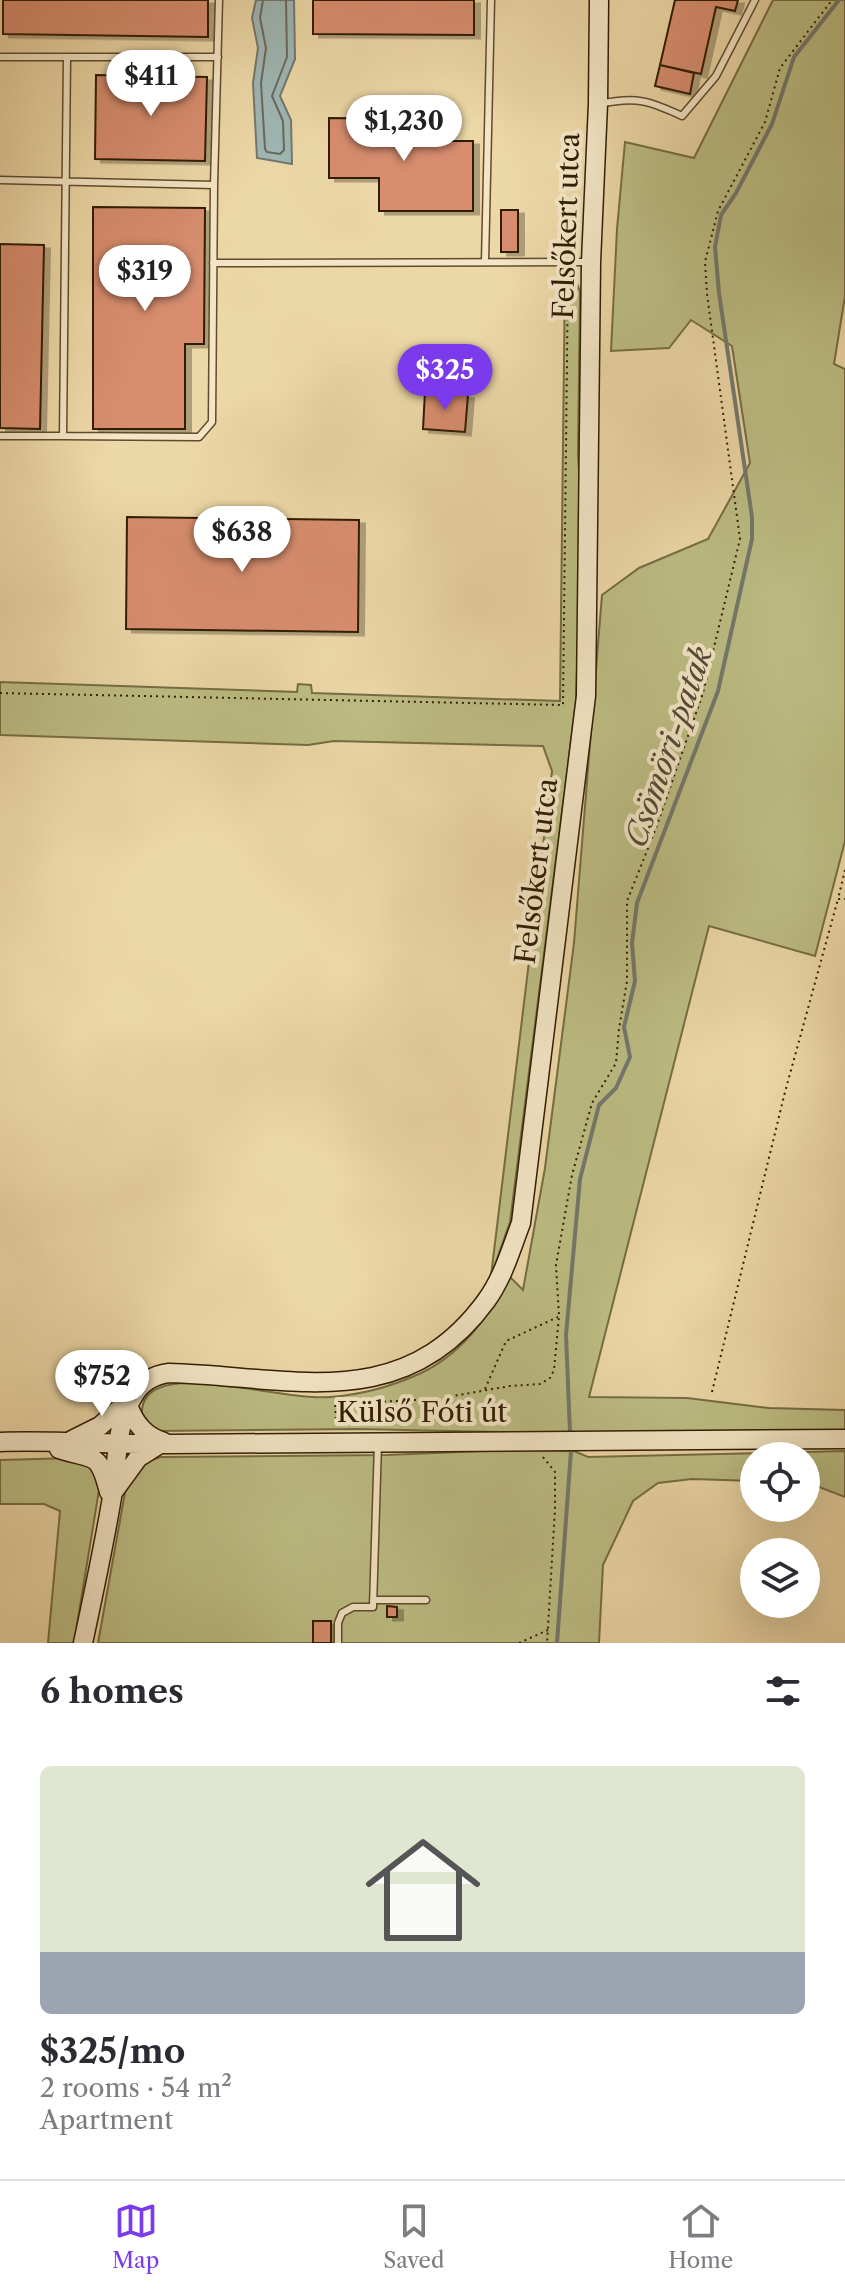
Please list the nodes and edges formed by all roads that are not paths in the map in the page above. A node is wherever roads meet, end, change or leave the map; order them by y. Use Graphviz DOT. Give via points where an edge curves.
graph roads {
  1 [pos="219,0"];
  2 [pos="491,0"];
  3 [pos="599,0"];
  4 [pos="755,0"];
  5 [pos="0,57"];
  6 [pos="67,57"];
  7 [pos="218,57"];
  8 [pos="598,104"];
  9 [pos="0,180"];
  10 [pos="65,182"];
  11 [pos="214,185"];
  12 [pos="485,262"];
  13 [pos="591,262"];
  14 [pos="213,263"];
  15 [pos="0,436"];
  16 [pos="63,436"];
  17 [pos="130,1402"];
  18 [pos="845,1439"];
  19 [pos="42,1440"];
  20 [pos="71,1440"];
  21 [pos="378,1440"];
  22 [pos="0,1442"];
  23 [pos="119,1443"];
  24 [pos="165,1444"];
  25 [pos="112,1497"];
  26 [pos="373,1600"];
  27 [pos="426,1600"];
  28 [pos="83,1643"];
  29 [pos="338,1643"];
  1 -- 7 [label="lane"];
  2 -- 12 [label="lane"];
  3 -- 8 [label="street, Felsőkert utca"];
  4 -- 8 [label="lane" via="716,76 682,116 648,101"];
  5 -- 6 [label="lane"];
  6 -- 7 [label="lane"];
  6 -- 10 [label="lane"];
  7 -- 11 [label="lane"];
  8 -- 13 [label="street, Felsőkert utca"];
  9 -- 10 [label="lane"];
  10 -- 11 [label="lane"];
  10 -- 16 [label="lane"];
  11 -- 14 [label="lane"];
  12 -- 13 [label="lane"];
  12 -- 14 [label="lane"];
  13 -- 17 [label="street, Felsőkert utca" via="586,696 521,1223 501,1274 487,1300 443,1346 390,1374 313,1383 169,1373 148,1380"];
  14 -- 16 [label="lane" via="212,422 207,430 199,437"];
  15 -- 16 [label="lane"];
  17 -- 20 [label="street, Felsőkert utca"];
  17 -- 23 [label="street"];
  17 -- 24 [label="street" via="135,1421"];
  18 -- 21 [label="street, Külső Fóti út" via="585,1439 545,1447"];
  19 -- 20 [label="street, Külső Fóti út"];
  19 -- 22 [label="street, Külső Fóti út"];
  19 -- 25 [label="street" via="94,1458"];
  20 -- 23 [label="street, Külső Fóti út"];
  21 -- 24 [label="street, Külső Fóti út"];
  21 -- 26 [label="lane"];
  23 -- 24 [label="street, Külső Fóti út"];
  23 -- 25 [label="street"];
  24 -- 25 [label="street" via="138,1458"];
  25 -- 28 [label="street"];
  26 -- 27 [label="lane"];
  26 -- 29 [label="lane" via="373,1607 342,1613"];
}
